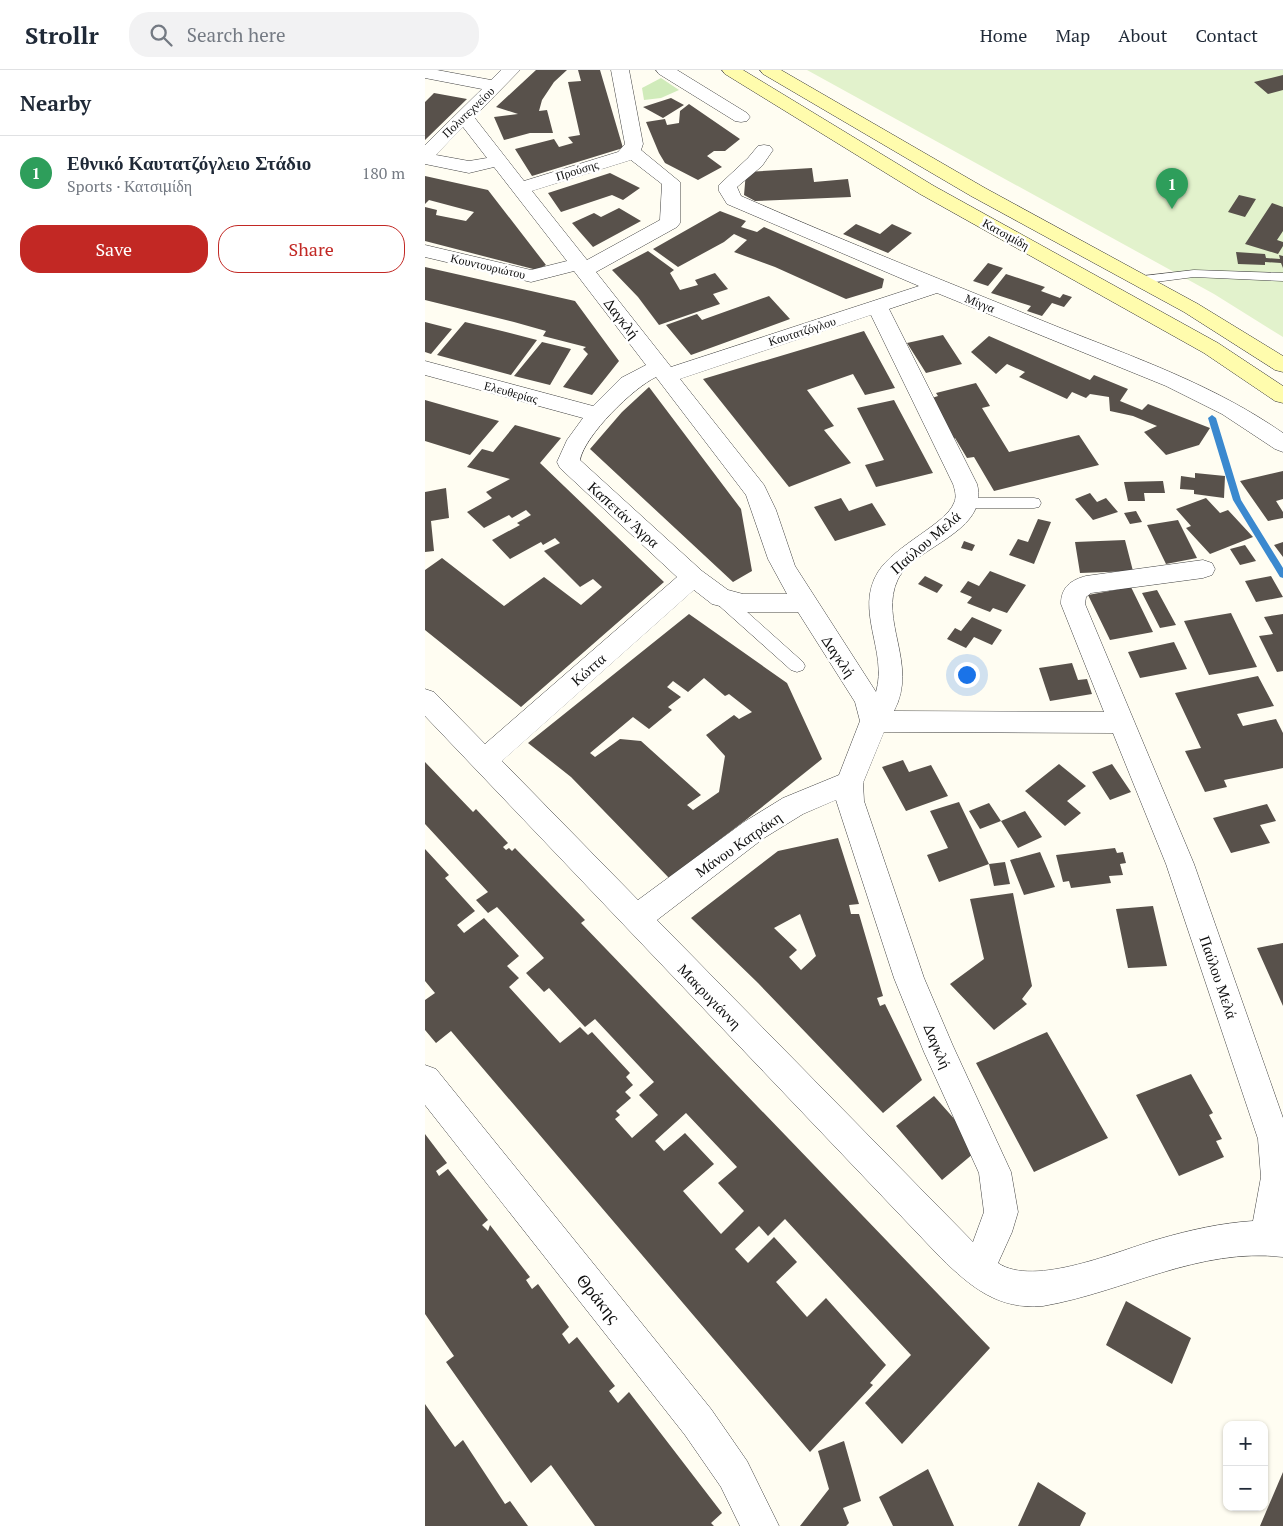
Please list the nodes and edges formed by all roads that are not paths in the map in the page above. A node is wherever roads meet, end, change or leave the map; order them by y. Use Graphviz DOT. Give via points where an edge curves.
graph roads {
  1 [pos="511,70"];
  2 [pos="620,70"];
  3 [pos="665,70"];
  4 [pos="731,70"];
  5 [pos="769,70"];
  6 [pos="425,73"];
  7 [pos="495,86"];
  8 [pos="464,116"];
  9 [pos="741,117"];
  10 [pos="764,150"];
  11 [pos="631,151"];
  12 [pos="425,156"];
  13 [pos="499,161"];
  14 [pos="521,188"];
  15 [pos="425,252"];
  16 [pos="581,267"];
  17 [pos="1283,277"];
  18 [pos="1140,280"];
  19 [pos="937,286"];
  20 [pos="877,306"];
  21 [pos="1283,365"];
  22 [pos="425,368"];
  23 [pos="663,371"];
  24 [pos="1283,396"];
  25 [pos="598,415"];
  26 [pos="1283,444"];
  27 [pos="966,503"];
  28 [pos="1034,503"];
  29 [pos="1203,569"];
  30 [pos="693,577"];
  31 [pos="721,598"];
  32 [pos="804,604"];
  33 [pos="797,666"];
  34 [pos="425,699"];
  35 [pos="873,721"];
  36 [pos="1123,723"];
  37 [pos="484,761"];
  38 [pos="849,783"];
  39 [pos="636,919"];
  40 [pos="425,1080"];
  41 [pos="1280,1150"];
  42 [pos="1274,1239"];
  43 [pos="990,1277"];
  44 [pos="760,1526"];
  1 -- 7 [label="street, Πολυτεχνείου"];
  2 -- 11 [label="street" via="634,144"];
  3 -- 9 [label="street"];
  4 -- 24 [label="main road, Κατσιμίδη" via="927,190 1211,348"];
  5 -- 18 [label="main road, Κατσιμίδη" via="978,192"];
  6 -- 7 [label="street"];
  7 -- 8 [label="street, Πολυτεχνείου"];
  8 -- 12 [label="street, Πολυτεχνείου"];
  8 -- 13 [label="street, Δαγκλή"];
  10 -- 19 [label="street, Μίγγα" via="728,185 734,200"];
  11 -- 14 [label="street, Προύσης" via="624,156"];
  11 -- 16 [label="street, Κουντουριώτου" via="671,182 671,223"];
  12 -- 13 [label="street" via="469,167"];
  13 -- 14 [label="street, Δαγκλή"];
  14 -- 16 [label="street, Δαγκλή"];
  15 -- 16 [label="street, Κουντουριώτου" via="531,276"];
  16 -- 23 [label="street, Δαγκλή"];
  17 -- 18 [label="lane" via="1202,272"];
  18 -- 21 [label="main road, Κατσιμίδη" via="1246,340"];
  19 -- 20 [label="street, Καυτατζόγλου"];
  19 -- 26 [label="street, Μίγγα" via="1198,393 1247,419"];
  20 -- 23 [label="street, Καυτατζόγλου"];
  20 -- 27 [label="street, Παύλου Μελά" via="965,484"];
  22 -- 25 [label="street, Ελευθερίας"];
  23 -- 25 [label="street, Καπετάν Άγρα" via="631,381"];
  23 -- 32 [label="street, Δαγκλή" via="756,491 765,510 779,560"];
  25 -- 30 [label="street, Καπετάν Άγρα" via="569,453 568,462"];
  27 -- 28 [label="lane"];
  27 -- 35 [label="street, Παύλου Μελά" via="953,520 897,565 882,587 880,606 891,677 886,703"];
  29 -- 36 [label="street, Παύλου Μελά" via="1086,586 1077,589 1073,595 1073,604"];
  30 -- 31 [label="street, Καπετάν Άγρα"];
  30 -- 37 [label="street, Κώττα"];
  31 -- 32 [label="street, Καπετάν Άγρα" via="743,604"];
  31 -- 33 [label="lane"];
  32 -- 35 [label="street, Δαγκλή" via="858,684"];
  34 -- 37 [label="street, Μακρυγιάννη"];
  35 -- 36 [label="street"];
  35 -- 38 [label="street, Δαγκλή"];
  36 -- 41 [label="street, Παύλου Μελά" via="1180,864"];
  37 -- 39 [label="street, Μακρυγιάννη"];
  38 -- 39 [label="street, Μάνου Κατράκη" via="793,806 754,830"];
  38 -- 43 [label="street, Δαγκλή" via="856,823 909,978 995,1172 1001,1212 995,1232"];
  39 -- 43 [label="street, Μακρυγιάννη" via="953,1246"];
  40 -- 44 [label="street, Θράκης" via="698,1422 734,1474"];
  41 -- 42 [label="street, Παύλου Μελά"];
  42 -- 43 [label="street" via="1243,1238 1173,1252 1043,1288 1014,1288"];
}
